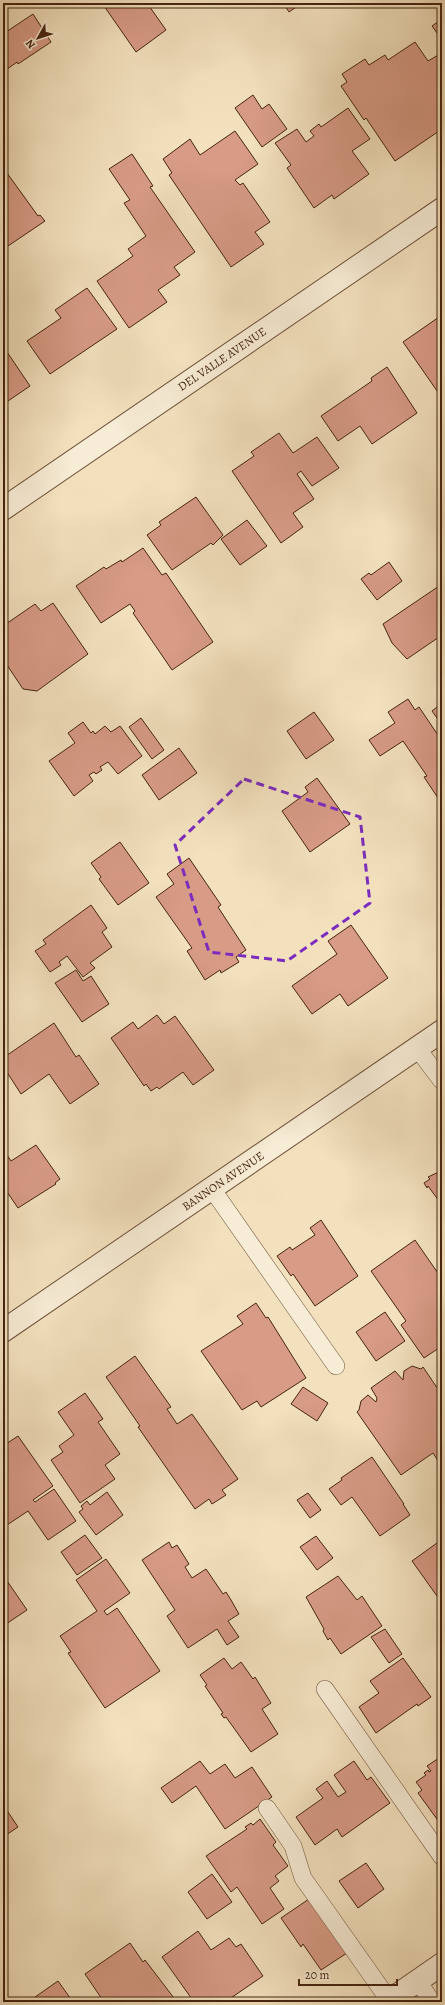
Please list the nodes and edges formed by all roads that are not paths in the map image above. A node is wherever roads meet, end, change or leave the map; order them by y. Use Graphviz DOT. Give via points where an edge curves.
graph roads {
  1 [pos="442,209"];
  2 [pos="3,509"];
  3 [pos="442,1031"];
  4 [pos="417,1048"];
  5 [pos="442,1081"];
  6 [pos="212,1188"];
  7 [pos="3,1331"];
  8 [pos="336,1366"];
  9 [pos="325,1689"];
  10 [pos="267,1808"];
  11 [pos="442,1857"];
  12 [pos="442,1964"];
  13 [pos="418,1981"];
  14 [pos="388,2001"];
  15 [pos="432,2002"];
  1 -- 2 [label="street, DEL VALLE AVENUE"];
  3 -- 4 [label="street, BANNON AVENUE"];
  4 -- 5 [label="lane"];
  4 -- 6 [label="street, BANNON AVENUE"];
  6 -- 7 [label="street, BANNON AVENUE"];
  6 -- 8 [label="lane"];
  9 -- 11 [label="lane"];
  10 -- 14 [label="lane" via="293,1846 303,1878"];
  12 -- 13 [label="street"];
  13 -- 14 [label="street"];
  13 -- 15 [label="lane"];
}
